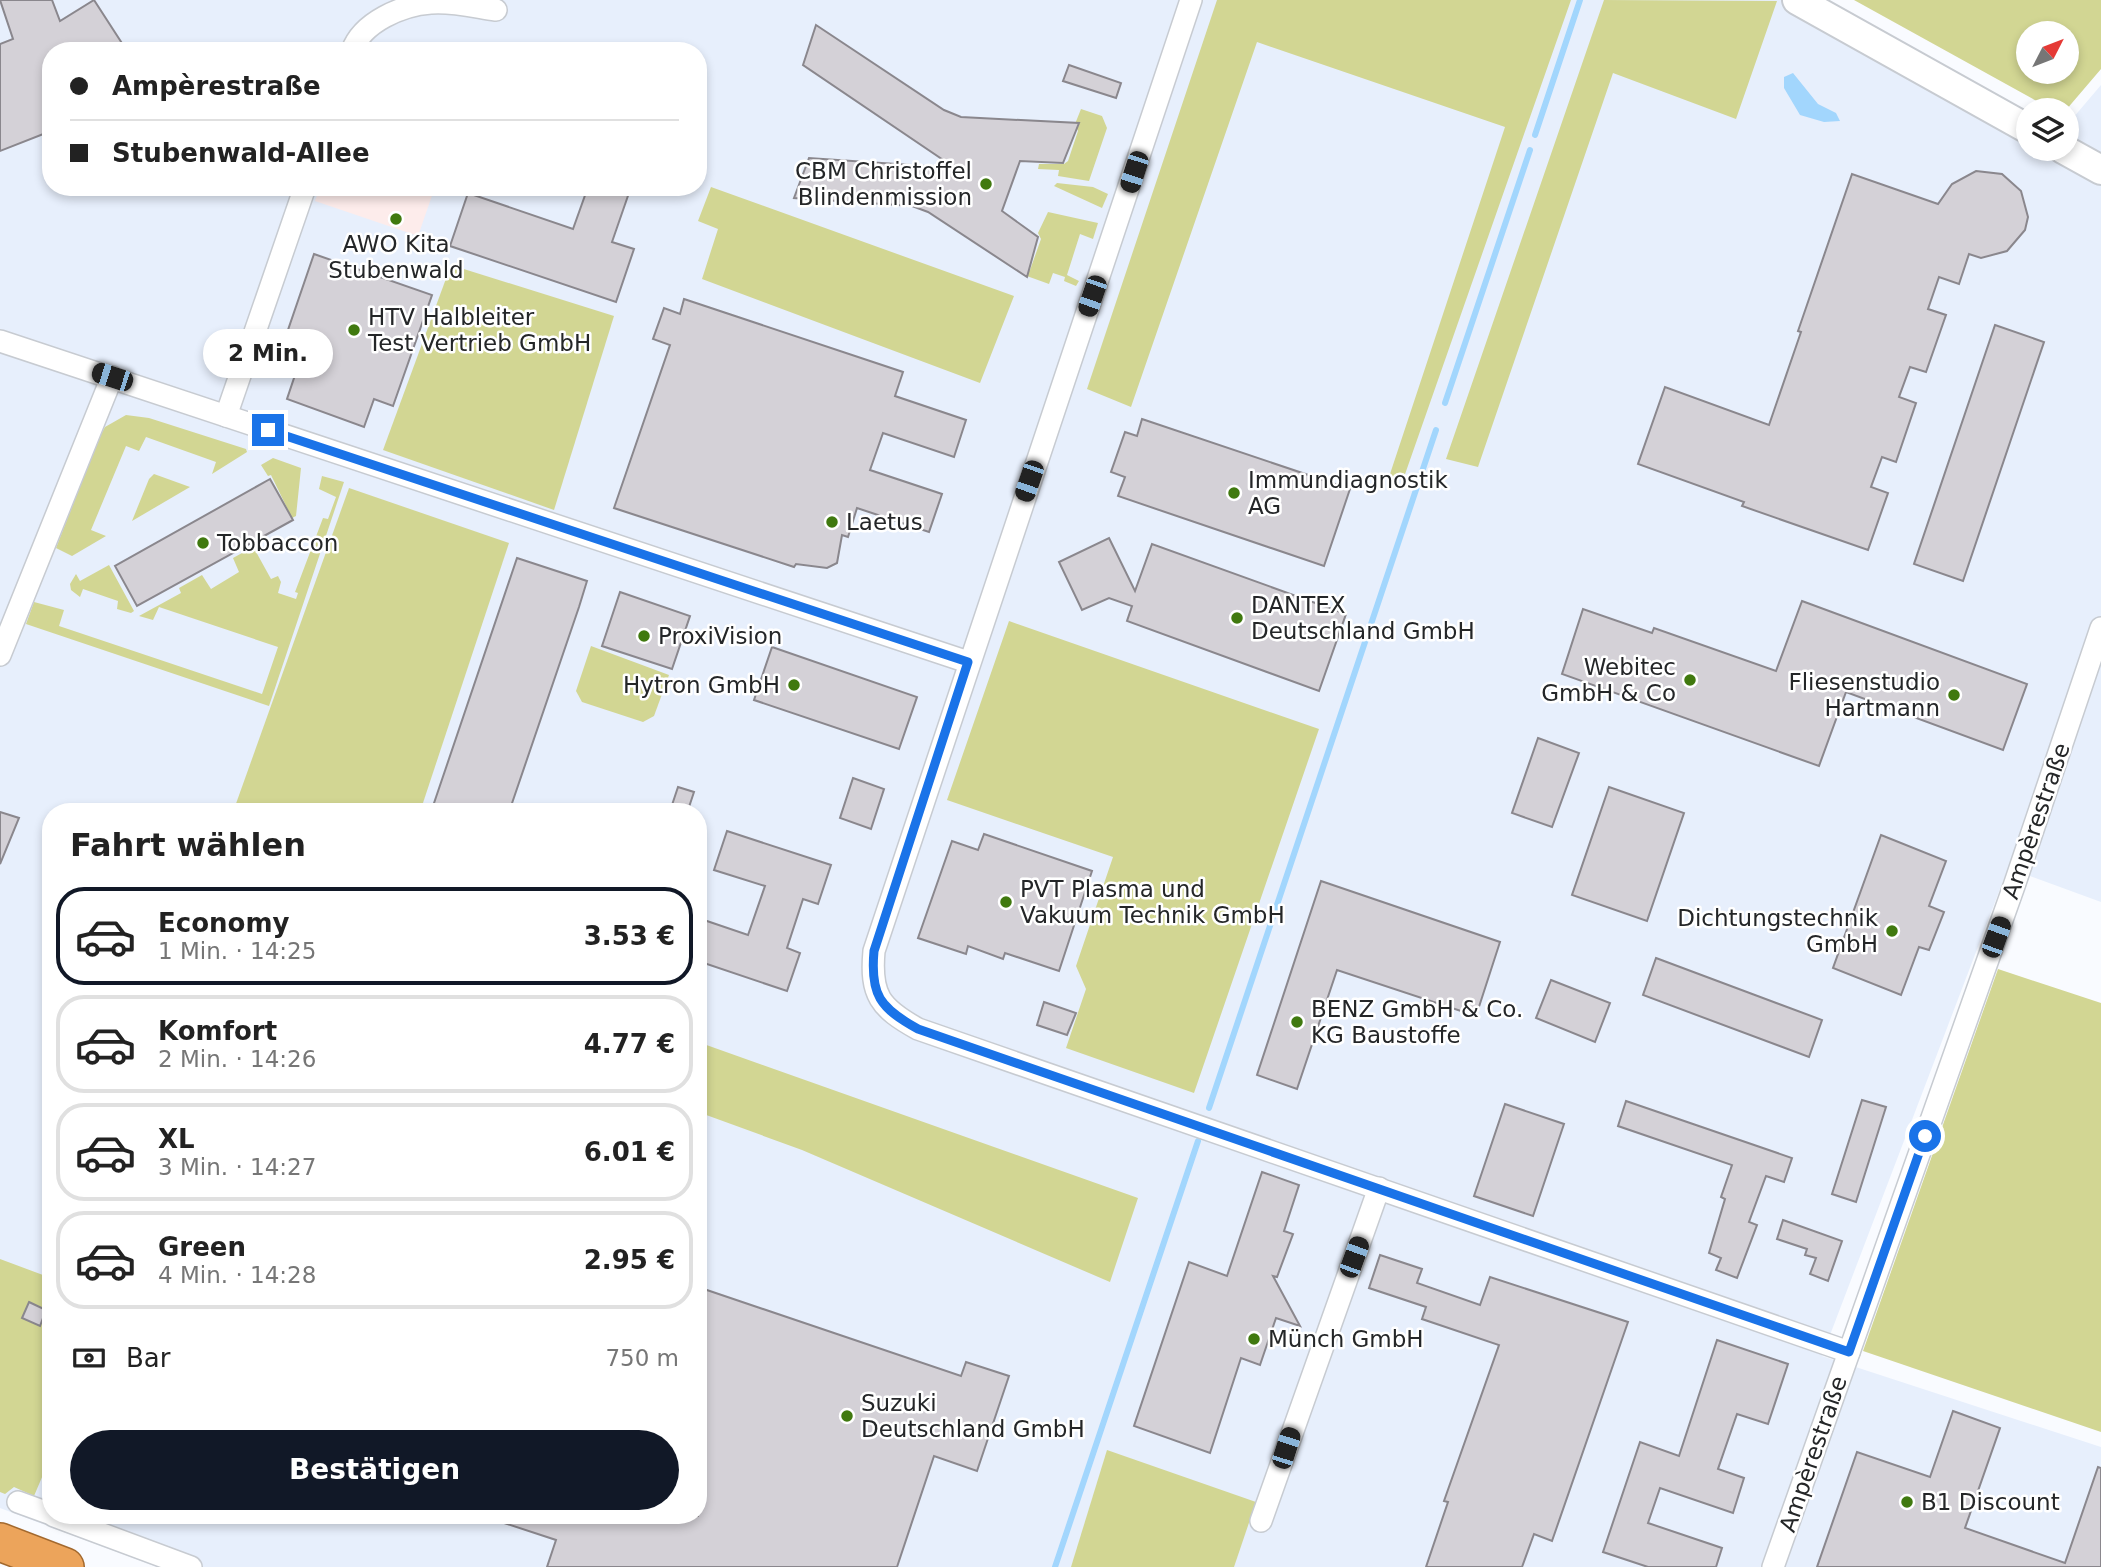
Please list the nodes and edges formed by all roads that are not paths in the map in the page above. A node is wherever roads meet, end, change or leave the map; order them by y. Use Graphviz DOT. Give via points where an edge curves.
graph roads {
  1 [pos="1191,0"];
  2 [pos="1797,0"];
  3 [pos="496,10"];
  4 [pos="355,42"];
  5 [pos="2016,123"];
  6 [pos="2079,158"];
  7 [pos="2101,170"];
  8 [pos="302,196"];
  9 [pos="0,341"];
  10 [pos="112,377"];
  11 [pos="226,416"];
  12 [pos="2101,628"];
  13 [pos="0,655"];
  14 [pos="968,662"];
  15 [pos="1379,1188"];
  16 [pos="1849,1352"];
  17 [pos="19,1502"];
  18 [pos="42,1511"];
  19 [pos="1261,1521"];
  20 [pos="76,1524"];
  21 [pos="0,1542"];
  22 [pos="65,1567"];
  23 [pos="191,1567"];
  24 [pos="1773,1567"];
  1 -- 14 [label="street"];
  2 -- 5 [label="street"];
  3 -- 4 [label="street" via="430,2 376,20"];
  6 -- 7 [label="street"];
  8 -- 11 [label="street"];
  9 -- 10 [label="street"];
  10 -- 11 [label="street"];
  10 -- 13 [label="street"];
  11 -- 14 [label="street"];
  12 -- 16 [label="street, Ampèrestraße"];
  14 -- 15 [label="street" via="874,951 872,977 878,999 894,1016 918,1029"];
  15 -- 16 [label="street"];
  15 -- 19 [label="street"];
  16 -- 24 [label="street, Ampèrestraße"];
  17 -- 18 [label="street"];
  20 -- 23 [label="street"];
  21 -- 22 [label="highway"];
}
